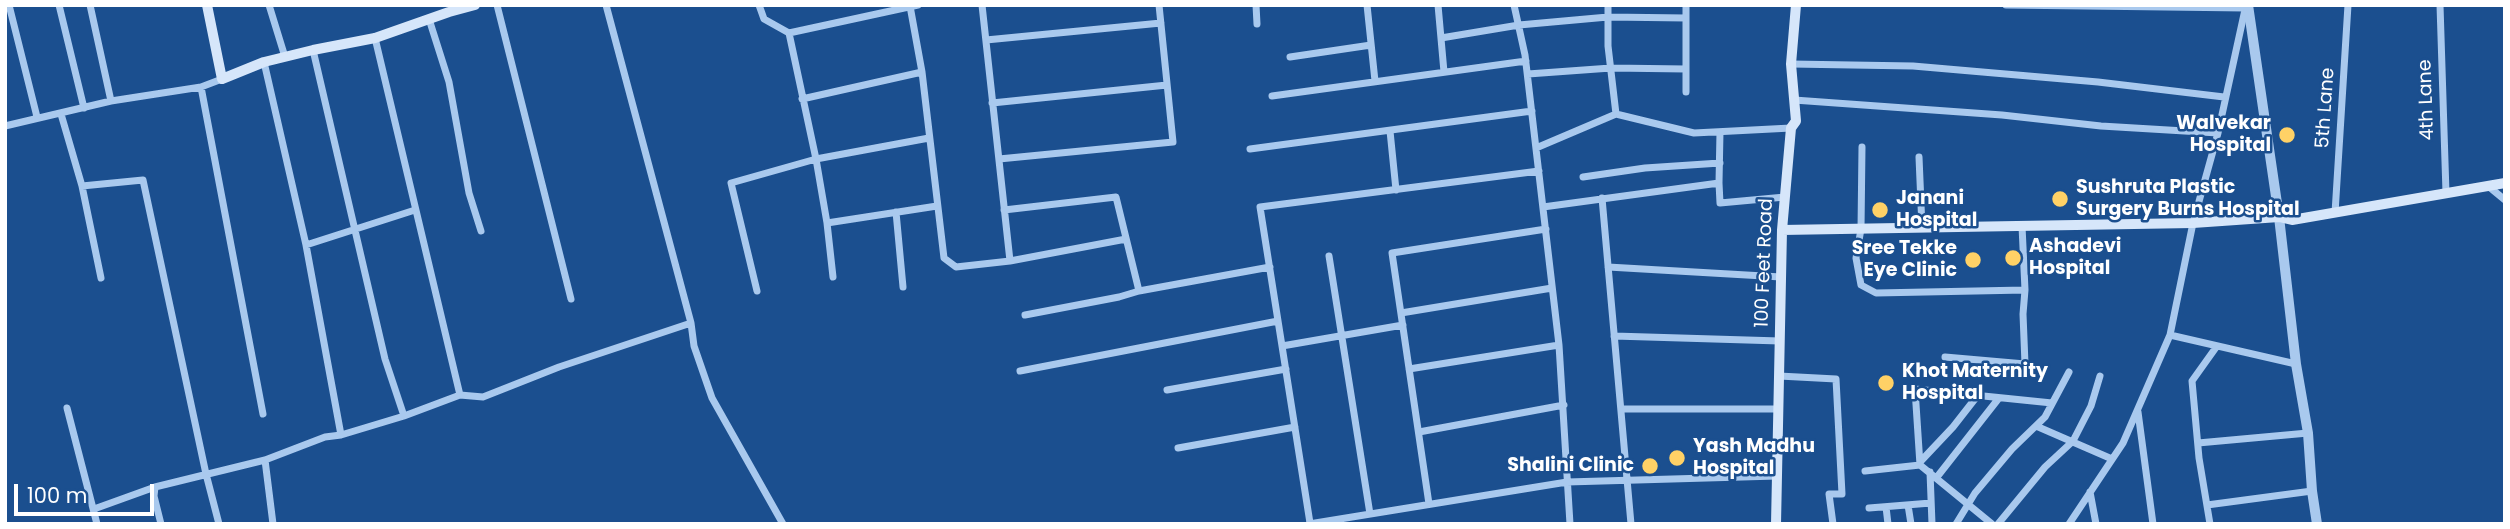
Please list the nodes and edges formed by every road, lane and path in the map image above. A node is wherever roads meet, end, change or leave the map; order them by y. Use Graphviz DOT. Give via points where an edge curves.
graph roads {
  1 [pos="9,5"];
  2 [pos="59,5"];
  3 [pos="90,5"];
  4 [pos="207,5"];
  5 [pos="270,5"];
  6 [pos="475,5"];
  7 [pos="498,5"];
  8 [pos="606,5"];
  9 [pos="759,5"];
  10 [pos="982,5"];
  11 [pos="1159,5"];
  12 [pos="1256,5"];
  13 [pos="1367,5"];
  14 [pos="1438,5"];
  15 [pos="1514,5"];
  16 [pos="1608,5"];
  17 [pos="1686,5"];
  18 [pos="1796,5"];
  19 [pos="2006,5"];
  20 [pos="2348,5"];
  21 [pos="2440,5"];
  22 [pos="914,6"];
  23 [pos="2246,6"];
  24 [pos="448,8"];
  25 [pos="1608,17"];
  26 [pos="1686,18"];
  27 [pos="429,19"];
  28 [pos="1161,23"];
  29 [pos="1257,24"];
  30 [pos="1519,25"];
  31 [pos="789,33"];
  32 [pos="375,38"];
  33 [pos="1441,38"];
  34 [pos="986,40"];
  35 [pos="1371,45"];
  36 [pos="313,50"];
  37 [pos="285,57"];
  38 [pos="1290,57"];
  39 [pos="1526,61"];
  40 [pos="264,62"];
  41 [pos="1791,64"];
  42 [pos="1611,68"];
  43 [pos="1686,69"];
  44 [pos="922,72"];
  45 [pos="1444,72"];
  46 [pos="1528,75"];
  47 [pos="222,79"];
  48 [pos="1375,81"];
  49 [pos="1167,85"];
  50 [pos="201,87"];
  51 [pos="1686,92"];
  52 [pos="1272,96"];
  53 [pos="2224,97"];
  54 [pos="802,99"];
  55 [pos="1794,100"];
  56 [pos="111,102"];
  57 [pos="992,103"];
  58 [pos="84,108"];
  59 [pos="1532,111"];
  60 [pos="61,114"];
  61 [pos="1616,114"];
  62 [pos="37,117"];
  63 [pos="5,126"];
  64 [pos="1791,128"];
  65 [pos="1390,131"];
  66 [pos="1720,132"];
  67 [pos="2218,133"];
  68 [pos="929,138"];
  69 [pos="1862,147"];
  70 [pos="1536,148"];
  71 [pos="1250,149"];
  72 [pos="1919,157"];
  73 [pos="816,159"];
  74 [pos="999,159"];
  75 [pos="1720,163"];
  76 [pos="1539,172"];
  77 [pos="1583,177"];
  78 [pos="1720,183"];
  79 [pos="2505,183"];
  80 [pos="82,186"];
  81 [pos="2488,186"];
  82 [pos="1396,190"];
  83 [pos="2446,194"];
  84 [pos="1785,197"];
  85 [pos="1602,198"];
  86 [pos="2505,200"];
  87 [pos="937,206"];
  88 [pos="1543,206"];
  89 [pos="415,210"];
  90 [pos="1004,210"];
  91 [pos="896,212"];
  92 [pos="2335,213"];
  93 [pos="2279,217"];
  94 [pos="827,222"];
  95 [pos="2193,223"];
  96 [pos="2022,226"];
  97 [pos="1922,228"];
  98 [pos="355,229"];
  99 [pos="1546,229"];
  100 [pos="1861,229"];
  101 [pos="1782,230"];
  102 [pos="481,231"];
  103 [pos="1126,239"];
  104 [pos="306,245"];
  105 [pos="1329,256"];
  106 [pos="1010,261"];
  107 [pos="1270,267"];
  108 [pos="1608,267"];
  109 [pos="833,277"];
  110 [pos="1781,277"];
  111 [pos="101,278"];
  112 [pos="903,287"];
  113 [pos="1552,288"];
  114 [pos="2025,289"];
  115 [pos="757,291"];
  116 [pos="1139,291"];
  117 [pos="571,299"];
  118 [pos="1401,313"];
  119 [pos="1025,316"];
  120 [pos="1278,321"];
  121 [pos="691,323"];
  122 [pos="1403,325"];
  123 [pos="2170,335"];
  124 [pos="1341,336"];
  125 [pos="1614,336"];
  126 [pos="1780,341"];
  127 [pos="1559,345"];
  128 [pos="1282,346"];
  129 [pos="2217,346"];
  130 [pos="1945,357"];
  131 [pos="2296,364"];
  132 [pos="1286,369"];
  133 [pos="1409,369"];
  134 [pos="1020,371"];
  135 [pos="2069,372"];
  136 [pos="1779,376"];
  137 [pos="2100,376"];
  138 [pos="1167,390"];
  139 [pos="460,395"];
  140 [pos="1978,396"];
  141 [pos="1999,398"];
  142 [pos="2052,403"];
  143 [pos="1564,405"];
  144 [pos="67,408"];
  145 [pos="1778,409"];
  146 [pos="1621,410"];
  147 [pos="2137,411"];
  148 [pos="263,414"];
  149 [pos="404,416"];
  150 [pos="2036,426"];
  151 [pos="1295,427"];
  152 [pos="1419,432"];
  153 [pos="2308,433"];
  154 [pos="341,435"];
  155 [pos="2073,441"];
  156 [pos="2198,443"];
  157 [pos="1178,448"];
  158 [pos="2112,459"];
  159 [pos="265,460"];
  160 [pos="1920,463"];
  161 [pos="1865,471"];
  162 [pos="206,474"];
  163 [pos="1777,475"];
  164 [pos="1934,475"];
  165 [pos="1628,479"];
  166 [pos="1567,482"];
  167 [pos="155,487"];
  168 [pos="2312,491"];
  169 [pos="2090,492"];
  170 [pos="1931,503"];
  171 [pos="1429,504"];
  172 [pos="1969,504"];
  173 [pos="1908,505"];
  174 [pos="2207,505"];
  175 [pos="1886,507"];
  176 [pos="93,509"];
  177 [pos="1869,509"];
  178 [pos="1370,514"];
  179 [pos="97,524"];
  180 [pos="162,524"];
  181 [pos="219,524"];
  182 [pos="273,524"];
  183 [pos="783,524"];
  184 [pos="1309,524"];
  185 [pos="1570,524"];
  186 [pos="1631,524"];
  187 [pos="1776,524"];
  188 [pos="1833,524"];
  189 [pos="1888,524"];
  190 [pos="1911,524"];
  191 [pos="1932,524"];
  192 [pos="1956,524"];
  193 [pos="1992,524"];
  194 [pos="1998,524"];
  195 [pos="2069,524"];
  196 [pos="2096,524"];
  197 [pos="2153,524"];
  198 [pos="2210,524"];
  199 [pos="2317,524"];
  1 -- 62 [label="street"];
  2 -- 58 [label="street"];
  3 -- 56 [label="street"];
  4 -- 47 [label="main road"];
  5 -- 37 [label="street"];
  6 -- 24 [label="main road"];
  7 -- 117 [label="street"];
  8 -- 121 [label="street"];
  9 -- 31 [label="street" via="764,19"];
  10 -- 34 [label="street"];
  11 -- 28 [label="street"];
  12 -- 29 [label="street"];
  13 -- 35 [label="street"];
  14 -- 33 [label="street"];
  15 -- 30 [label="street"];
  16 -- 25 [label="street"];
  17 -- 26 [label="street"];
  18 -- 41 [label="main road, 100 Feet Road"];
  19 -- 23 [label="street"];
  20 -- 92 [label="street, 5th Lane"];
  21 -- 83 [label="street, 4th Lane"];
  22 -- 31 [label="street"];
  22 -- 44 [label="street"];
  23 -- 53 [label="street"];
  23 -- 93 [label="street"];
  24 -- 27 [label="main road"];
  25 -- 26 [label="street"];
  25 -- 30 [label="street"];
  25 -- 42 [label="street"];
  26 -- 43 [label="street"];
  27 -- 32 [label="main road"];
  27 -- 102 [label="street" via="449,82 469,193"];
  28 -- 34 [label="street"];
  28 -- 49 [label="street"];
  30 -- 33 [label="street"];
  30 -- 39 [label="street"];
  31 -- 54 [label="street"];
  32 -- 36 [label="main road"];
  32 -- 89 [label="street"];
  33 -- 45 [label="street"];
  34 -- 57 [label="street"];
  35 -- 38 [label="street"];
  35 -- 48 [label="street"];
  36 -- 37 [label="main road"];
  36 -- 98 [label="street"];
  37 -- 40 [label="main road"];
  39 -- 45 [label="street"];
  39 -- 46 [label="street"];
  40 -- 47 [label="main road"];
  40 -- 104 [label="street"];
  41 -- 53 [label="street" via="1913,66"];
  41 -- 55 [label="main road, 100 Feet Road"];
  42 -- 43 [label="street"];
  42 -- 46 [label="street"];
  42 -- 61 [label="street"];
  43 -- 51 [label="street"];
  44 -- 54 [label="street"];
  44 -- 68 [label="street"];
  45 -- 48 [label="street"];
  46 -- 59 [label="street"];
  47 -- 50 [label="street"];
  48 -- 52 [label="street"];
  49 -- 57 [label="street"];
  49 -- 74 [label="street" via="1173,142"];
  50 -- 56 [label="street"];
  50 -- 148 [label="street"];
  53 -- 67 [label="street"];
  54 -- 73 [label="street"];
  55 -- 64 [label="main road, 100 Feet Road" via="1796,121"];
  55 -- 67 [label="street"];
  56 -- 58 [label="street"];
  57 -- 74 [label="street"];
  58 -- 60 [label="street"];
  59 -- 65 [label="street"];
  59 -- 70 [label="street"];
  60 -- 62 [label="street"];
  60 -- 80 [label="street"];
  61 -- 66 [label="street" via="1695,133"];
  61 -- 70 [label="street"];
  62 -- 63 [label="street"];
  64 -- 66 [label="street"];
  64 -- 84 [label="main road, 100 Feet Road"];
  65 -- 71 [label="street"];
  65 -- 82 [label="street"];
  66 -- 75 [label="street"];
  67 -- 95 [label="street"];
  68 -- 73 [label="street"];
  68 -- 87 [label="street"];
  69 -- 100 [label="street"];
  70 -- 76 [label="street"];
  72 -- 97 [label="street"];
  73 -- 94 [label="street"];
  73 -- 115 [label="street" via="732,183"];
  74 -- 90 [label="street"];
  75 -- 77 [label="street"];
  75 -- 78 [label="street"];
  76 -- 82 [label="street"];
  76 -- 88 [label="street"];
  78 -- 84 [label="street" via="1720,204"];
  78 -- 85 [label="street"];
  79 -- 81 [label="main road"];
  80 -- 111 [label="street"];
  80 -- 162 [label="street" via="143,180"];
  81 -- 83 [label="main road"];
  81 -- 86 [label="street"];
  82 -- 107 [label="street" via="1260,207"];
  83 -- 92 [label="main road"];
  84 -- 101 [label="main road, 100 Feet Road"];
  85 -- 88 [label="street"];
  85 -- 108 [label="street"];
  87 -- 91 [label="street"];
  87 -- 106 [label="street" via="944,258 956,267"];
  88 -- 99 [label="street"];
  89 -- 98 [label="street"];
  89 -- 139 [label="street"];
  90 -- 103 [label="street" via="1116,197"];
  90 -- 106 [label="street"];
  91 -- 94 [label="street"];
  91 -- 112 [label="street"];
  92 -- 93 [label="main road" via="2292,220"];
  93 -- 95 [label="main road"];
  93 -- 131 [label="street"];
  94 -- 109 [label="street"];
  95 -- 96 [label="main road"];
  95 -- 123 [label="street"];
  96 -- 97 [label="main road"];
  96 -- 114 [label="street"];
  97 -- 100 [label="main road"];
  98 -- 104 [label="street"];
  98 -- 149 [label="street" via="385,359"];
  99 -- 113 [label="street"];
  99 -- 118 [label="street" via="1392,253"];
  100 -- 101 [label="main road"];
  100 -- 114 [label="street" via="1856,258 1861,285 1876,293"];
  101 -- 110 [label="main road, 100 Feet Road"];
  103 -- 106 [label="street"];
  103 -- 116 [label="street"];
  104 -- 154 [label="street"];
  105 -- 124 [label="street"];
  107 -- 116 [label="street"];
  107 -- 120 [label="street"];
  108 -- 110 [label="street"];
  108 -- 125 [label="street"];
  110 -- 126 [label="main road, 100 Feet Road"];
  113 -- 118 [label="street"];
  113 -- 127 [label="street"];
  114 -- 130 [label="street" via="2025,365"];
  116 -- 119 [label="street"];
  118 -- 122 [label="street"];
  120 -- 128 [label="street"];
  120 -- 134 [label="street"];
  121 -- 139 [label="street" via="483,397"];
  121 -- 183 [label="street" via="712,398"];
  122 -- 124 [label="street"];
  122 -- 133 [label="street"];
  123 -- 129 [label="street"];
  123 -- 147 [label="street"];
  124 -- 128 [label="street"];
  124 -- 178 [label="street"];
  125 -- 126 [label="street"];
  125 -- 146 [label="street"];
  126 -- 136 [label="main road, 100 Feet Road"];
  127 -- 133 [label="street"];
  127 -- 143 [label="street"];
  128 -- 132 [label="street"];
  129 -- 131 [label="street"];
  129 -- 156 [label="street" via="2192,381"];
  131 -- 153 [label="street"];
  132 -- 138 [label="street"];
  132 -- 151 [label="street"];
  133 -- 152 [label="street"];
  135 -- 142 [label="street"];
  136 -- 145 [label="main road, 100 Feet Road"];
  136 -- 188 [label="street" via="1836,379 1842,494 1829,494"];
  137 -- 155 [label="street"];
  139 -- 149 [label="street"];
  140 -- 141 [label="street"];
  140 -- 160 [label="street"];
  140 -- 160 [label="street" via="1915,388"];
  141 -- 142 [label="street"];
  141 -- 164 [label="street"];
  142 -- 150 [label="street"];
  143 -- 152 [label="street"];
  143 -- 166 [label="street"];
  144 -- 176 [label="street"];
  145 -- 146 [label="street"];
  145 -- 163 [label="main road, 100 Feet Road"];
  146 -- 165 [label="street"];
  147 -- 158 [label="street"];
  147 -- 197 [label="street"];
  149 -- 154 [label="street"];
  150 -- 155 [label="street"];
  150 -- 172 [label="street"];
  151 -- 157 [label="street"];
  151 -- 184 [label="street"];
  152 -- 171 [label="street"];
  153 -- 156 [label="street"];
  153 -- 168 [label="street"];
  154 -- 159 [label="street"];
  155 -- 158 [label="street"];
  155 -- 194 [label="street"];
  156 -- 174 [label="street"];
  158 -- 169 [label="street"];
  159 -- 162 [label="street"];
  159 -- 182 [label="street"];
  160 -- 161 [label="street"];
  160 -- 164 [label="street"];
  162 -- 167 [label="street"];
  162 -- 181 [label="street"];
  163 -- 165 [label="street"];
  163 -- 187 [label="main road, 100 Feet Road"];
  164 -- 170 [label="street"];
  164 -- 172 [label="street"];
  165 -- 166 [label="street"];
  165 -- 186 [label="street"];
  166 -- 171 [label="street"];
  166 -- 185 [label="street"];
  167 -- 176 [label="street"];
  167 -- 180 [label="street"];
  168 -- 174 [label="street"];
  168 -- 199 [label="street"];
  169 -- 195 [label="street"];
  169 -- 196 [label="street"];
  170 -- 173 [label="street"];
  170 -- 191 [label="street"];
  171 -- 178 [label="street"];
  172 -- 192 [label="street"];
  172 -- 193 [label="street"];
  173 -- 175 [label="street"];
  173 -- 190 [label="street"];
  174 -- 198 [label="street"];
  175 -- 177 [label="street"];
  175 -- 189 [label="street"];
  176 -- 179 [label="street"];
  178 -- 184 [label="street"];
}
